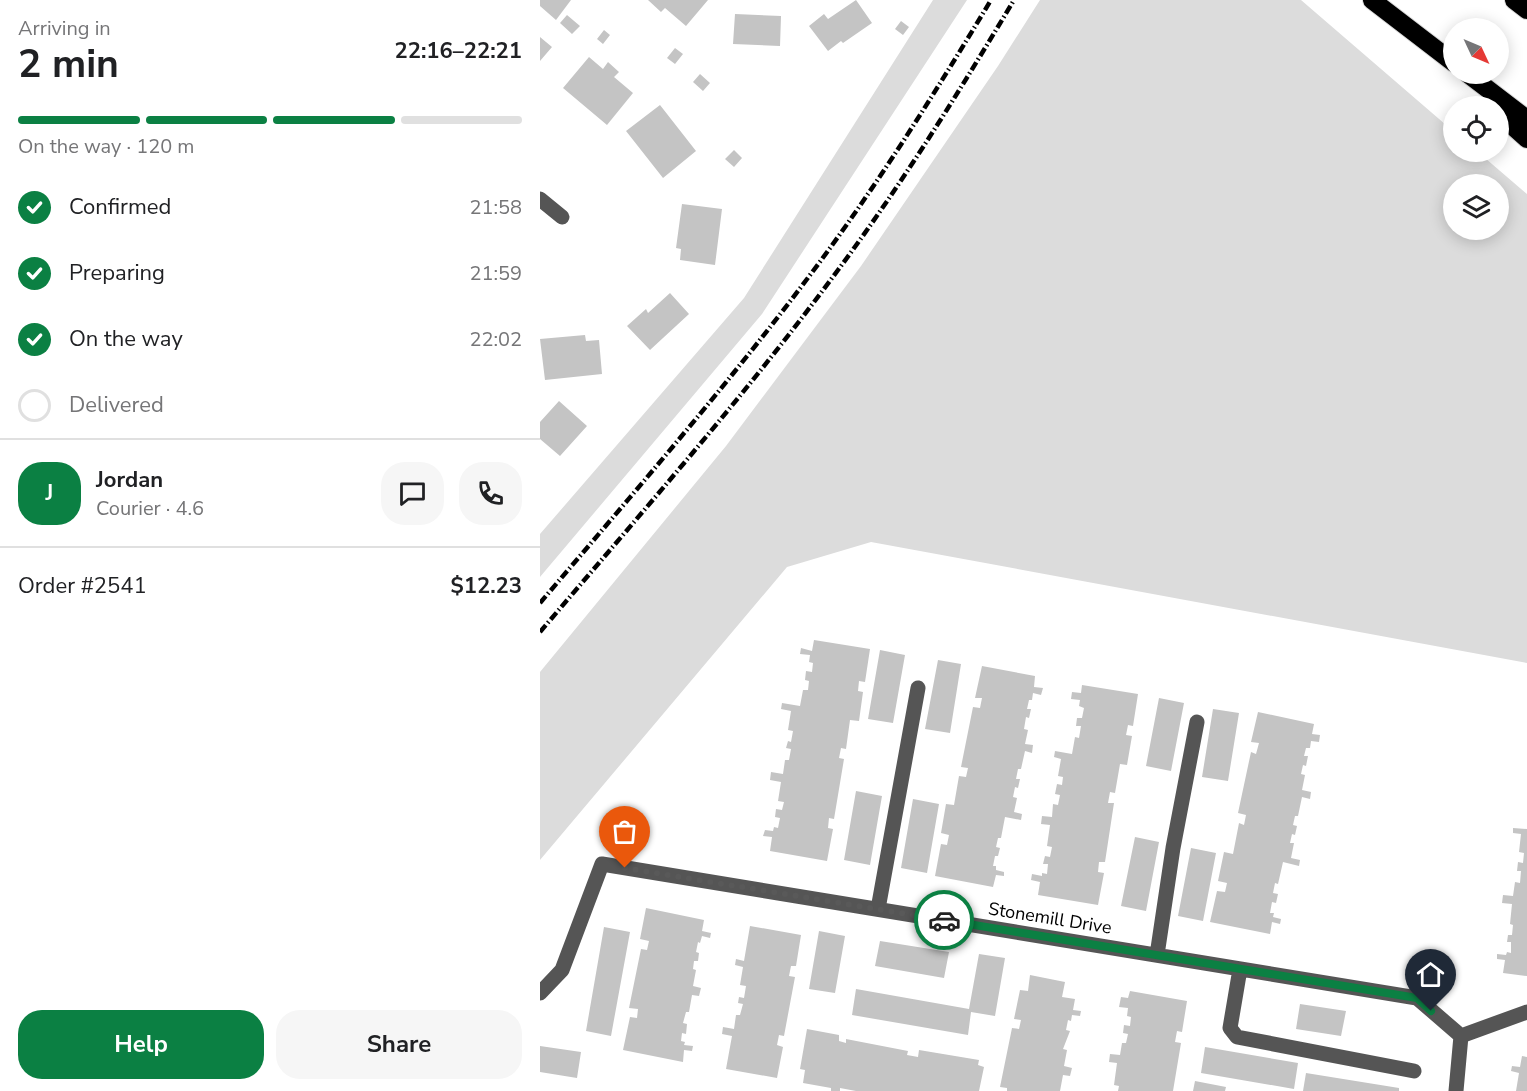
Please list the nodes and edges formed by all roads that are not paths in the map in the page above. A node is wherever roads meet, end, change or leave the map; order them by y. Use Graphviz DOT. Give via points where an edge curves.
graph roads {
  1 [pos="1514,0"];
  2 [pos="1378,4"];
  3 [pos="1527,10"];
  4 [pos="1443,54"];
  5 [pos="1443,63"];
  6 [pos="1466,84"];
  7 [pos="1481,84"];
  8 [pos="1480,96"];
  9 [pos="1527,119"];
  10 [pos="1509,123"];
  11 [pos="1527,139"];
  12 [pos="540,199"];
  13 [pos="562,217"];
  14 [pos="918,688"];
  15 [pos="1197,722"];
  16 [pos="878,909"];
  17 [pos="1157,955"];
  18 [pos="1240,969"];
  19 [pos="540,993"];
  20 [pos="1527,1012"];
  21 [pos="1461,1036"];
  22 [pos="1414,1071"];
  23 [pos="1456,1091"];
  1 -- 3 [label="highway"];
  2 -- 4 [label="highway"];
  2 -- 5 [label="highway"];
  6 -- 8 [label="highway"];
  7 -- 9 [label="highway"];
  10 -- 11 [label="highway"];
  12 -- 13 [label="street"];
  14 -- 16 [label="street"];
  15 -- 17 [label="street"];
  16 -- 17 [label="street, Stonemill Drive"];
  16 -- 19 [label="street, Stonemill Drive" via="602,864 562,970"];
  17 -- 18 [label="street, Stonemill Drive"];
  18 -- 21 [label="street, Stonemill Drive" via="1417,998"];
  18 -- 22 [label="street" via="1230,1028 1237,1037"];
  20 -- 21 [label="street"];
  21 -- 23 [label="street"];
}
